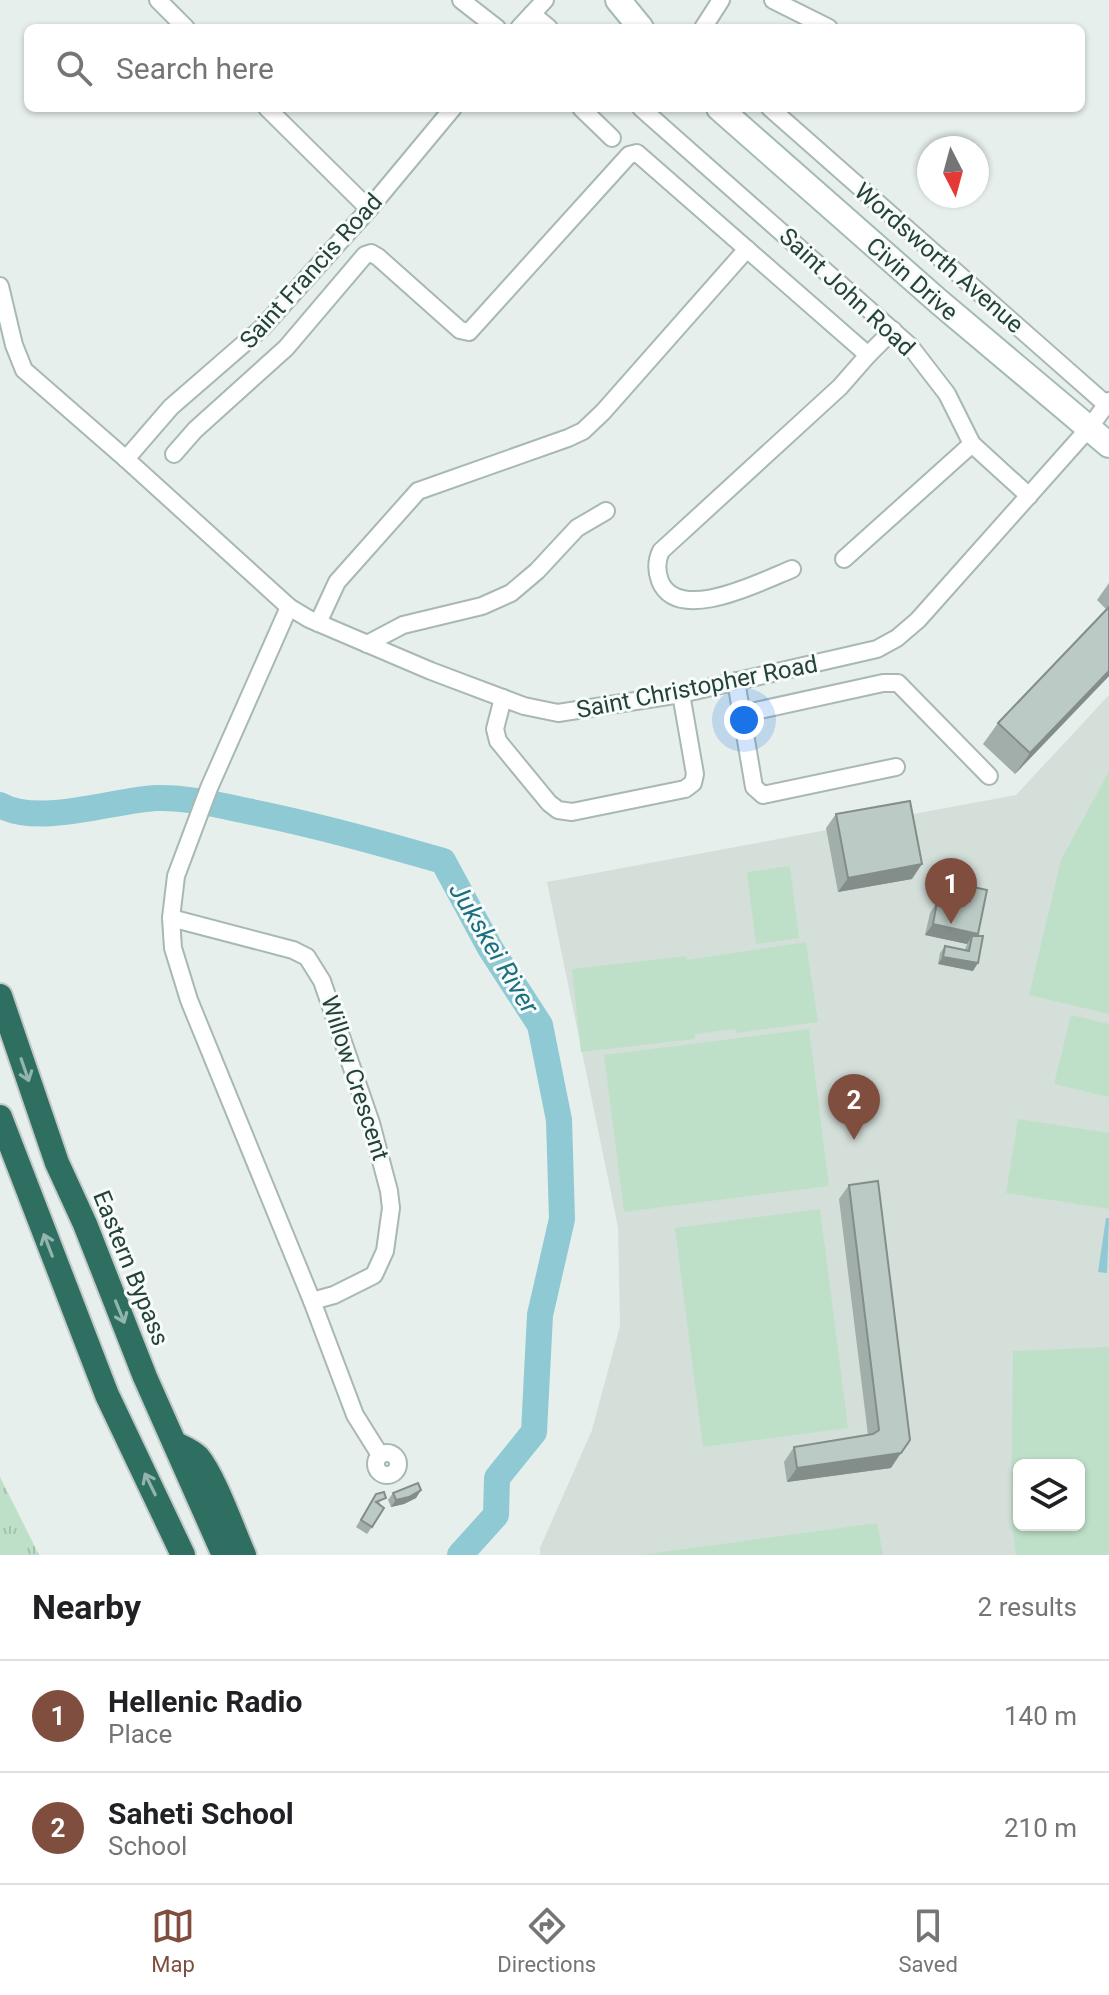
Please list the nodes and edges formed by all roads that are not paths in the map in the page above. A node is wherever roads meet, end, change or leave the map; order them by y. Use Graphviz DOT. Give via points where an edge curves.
graph roads {
  1 [pos="158,0"];
  2 [pos="461,0"];
  3 [pos="545,0"];
  4 [pos="618,0"];
  5 [pos="721,0"];
  6 [pos="773,0"];
  7 [pos="532,14"];
  8 [pos="182,24"];
  9 [pos="491,24"];
  10 [pos="523,24"];
  11 [pos="544,24"];
  12 [pos="638,24"];
  13 [pos="706,24"];
  14 [pos="821,24"];
  15 [pos="271,112"];
  16 [pos="450,112"];
  17 [pos="585,112"];
  18 [pos="646,112"];
  19 [pos="724,112"];
  20 [pos="775,112"];
  21 [pos="612,138"];
  22 [pos="369,209"];
  23 [pos="747,249"];
  24 [pos="0,286"];
  25 [pos="893,330"];
  26 [pos="868,355"];
  27 [pos="1108,404"];
  28 [pos="1089,428"];
  29 [pos="972,444"];
  30 [pos="1109,445"];
  31 [pos="174,454"];
  32 [pos="126,459"];
  33 [pos="1029,496"];
  34 [pos="606,511"];
  35 [pos="844,559"];
  36 [pos="792,569"];
  37 [pos="289,607"];
  38 [pos="318,623"];
  39 [pos="367,644"];
  40 [pos="736,681"];
  41 [pos="681,694"];
  42 [pos="503,698"];
  43 [pos="742,714"];
  44 [pos="896,767"];
  45 [pos="989,776"];
  46 [pos="171,918"];
  47 [pos="0,996"];
  48 [pos="0,1117"];
  49 [pos="312,1301"];
  50 [pos="174,1443"];
  51 [pos="380,1455"];
  52 [pos="183,1555"];
  53 [pos="224,1555"];
  54 [pos="244,1555"];
  1 -- 8 [label="street"];
  2 -- 9 [label="street"];
  3 -- 7 [label="street"];
  4 -- 12 [label="main road"];
  5 -- 13 [label="street"];
  6 -- 14 [label="street"];
  7 -- 10 [label="street"];
  7 -- 11 [label="street"];
  15 -- 22 [label="street"];
  16 -- 22 [label="street, Saint Francis Road"];
  17 -- 21 [label="street"];
  18 -- 25 [label="street, Saint John Road"];
  19 -- 28 [label="main road, Civin Drive"];
  20 -- 27 [label="street, Wordsworth Avenue"];
  22 -- 32 [label="street, Saint Francis Road" via="262,328 171,407"];
  23 -- 26 [label="street"];
  23 -- 31 [label="street" via="632,153 469,332 460,330 378,257 365,255 286,348"];
  23 -- 38 [label="street" via="583,431 418,491 337,582"];
  24 -- 32 [label="street, Saint Christopher Road" via="24,370"];
  25 -- 26 [label="street"];
  25 -- 29 [label="street, Saint John Road" via="939,383"];
  26 -- 36 [label="street" via="661,551 656,566 666,592 681,601 726,594"];
  27 -- 28 [label="street, Saint Christopher Road"];
  28 -- 30 [label="main road, Civin Drive"];
  28 -- 33 [label="street, Saint Christopher Road"];
  29 -- 33 [label="street, Saint John Road"];
  29 -- 35 [label="street"];
  32 -- 37 [label="street, Saint Christopher Road"];
  33 -- 40 [label="street, Saint Christopher Road" via="897,638 865,654"];
  34 -- 39 [label="street" via="577,528 511,593 482,606 403,625"];
  37 -- 38 [label="street, Saint Christopher Road"];
  37 -- 46 [label="street" via="190,837 176,876"];
  38 -- 39 [label="street, Saint Christopher Road"];
  39 -- 42 [label="street, Saint Christopher Road"];
  40 -- 41 [label="street, Saint Christopher Road"];
  40 -- 43 [label="street"];
  41 -- 42 [label="street, Saint Christopher Road" via="558,713"];
  41 -- 42 [label="street" via="693,783 572,812 549,803 498,741 495,729"];
  43 -- 44 [label="street" via="754,787 763,795"];
  43 -- 45 [label="street" via="898,683"];
  46 -- 49 [label="street" via="173,948 189,1000"];
  46 -- 49 [label="street, Willow Crescent" via="293,950 307,957 322,981 385,1169 391,1208 385,1251 374,1275"];
  47 -- 50 [label="highway, Eastern Bypass, one-way" via="57,1163"];
  52 -- 48 [label="highway, one-way" via="107,1395"];
  49 -- 51 [label="street" via="355,1415"];
  50 -- 53 [label="highway, Eastern Bypass"];
  50 -- 54 [label="highway" via="198,1458"];
}
